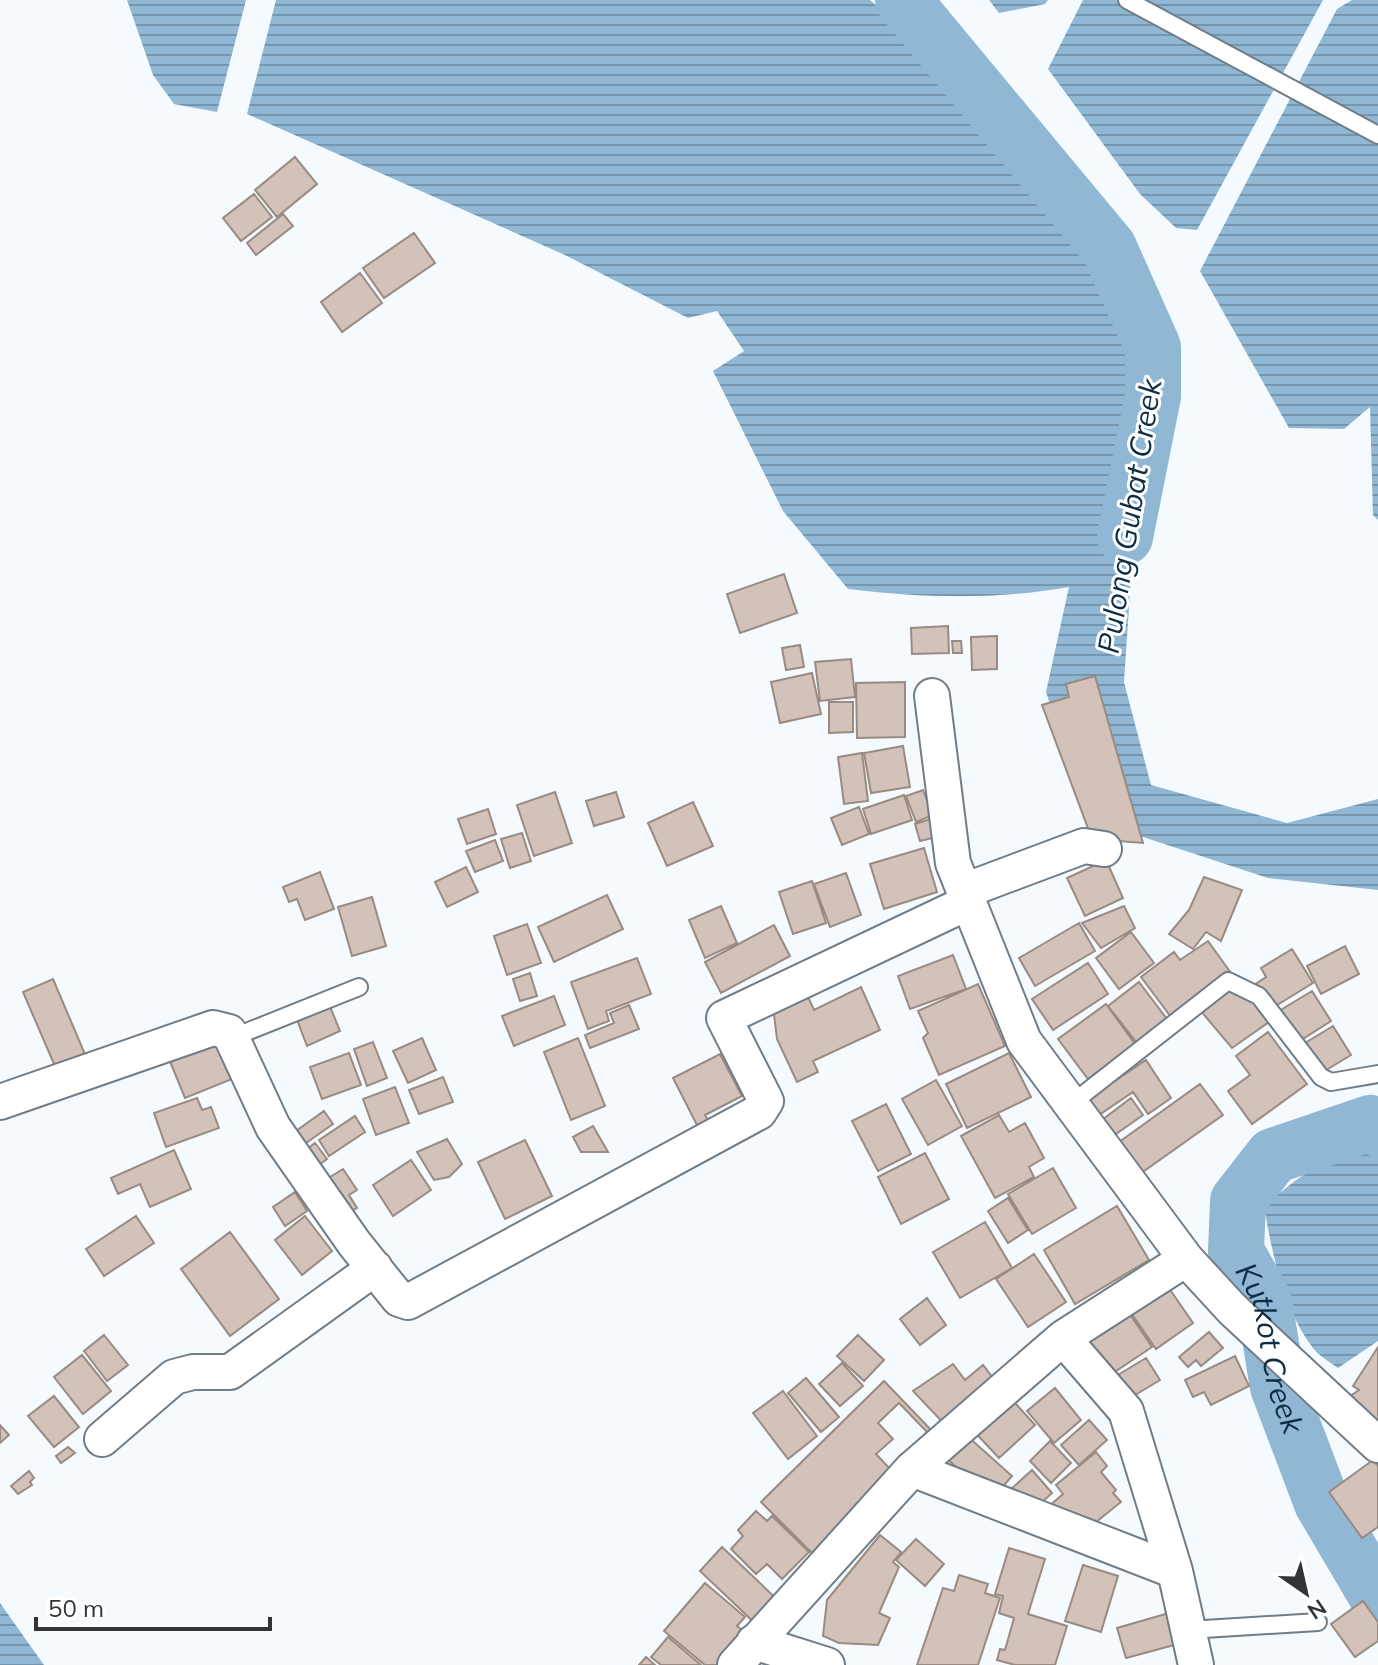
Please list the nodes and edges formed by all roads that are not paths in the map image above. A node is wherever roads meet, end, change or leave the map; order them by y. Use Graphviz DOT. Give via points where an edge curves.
graph roads {
  1 [pos="1127,0"];
  2 [pos="1378,135"];
  3 [pos="932,696"];
  4 [pos="1104,849"];
  5 [pos="967,896"];
  6 [pos="359,987"];
  7 [pos="234,1037"];
  8 [pos="1378,1074"];
  9 [pos="0,1102"];
  10 [pos="1071,1104"];
  11 [pos="1186,1259"];
  12 [pos="375,1268"];
  13 [pos="1063,1338"];
  14 [pos="102,1439"];
  15 [pos="1378,1445"];
  16 [pos="912,1469"];
  17 [pos="1175,1571"];
  18 [pos="1318,1622"];
  19 [pos="1188,1630"];
  20 [pos="745,1654"];
  21 [pos="827,1665"];
  22 [pos="1196,1665"];
  1 -- 2 [label="lane"];
  3 -- 5 [label="street" via="953,863"];
  4 -- 5 [label="street" via="1084,846"];
  5 -- 10 [label="street" via="1024,1041"];
  5 -- 12 [label="street" via="724,1018 766,1101 751,1117 408,1302 399,1299"];
  6 -- 7 [label="lane"];
  7 -- 9 [label="street" via="213,1028"];
  7 -- 12 [label="street" via="273,1127"];
  8 -- 10 [label="lane" via="1331,1082 1321,1077 1259,996 1228,981"];
  10 -- 11 [label="street"];
  11 -- 13 [label="street"];
  11 -- 15 [label="street"];
  12 -- 14 [label="street" via="230,1372 174,1377"];
  13 -- 16 [label="street"];
  13 -- 17 [label="street" via="1126,1411"];
  16 -- 17 [label="street"];
  16 -- 20 [label="street"];
  17 -- 19 [label="street"];
  18 -- 19 [label="lane"];
  19 -- 22 [label="street"];
  20 -- 21 [label="street"];
}
